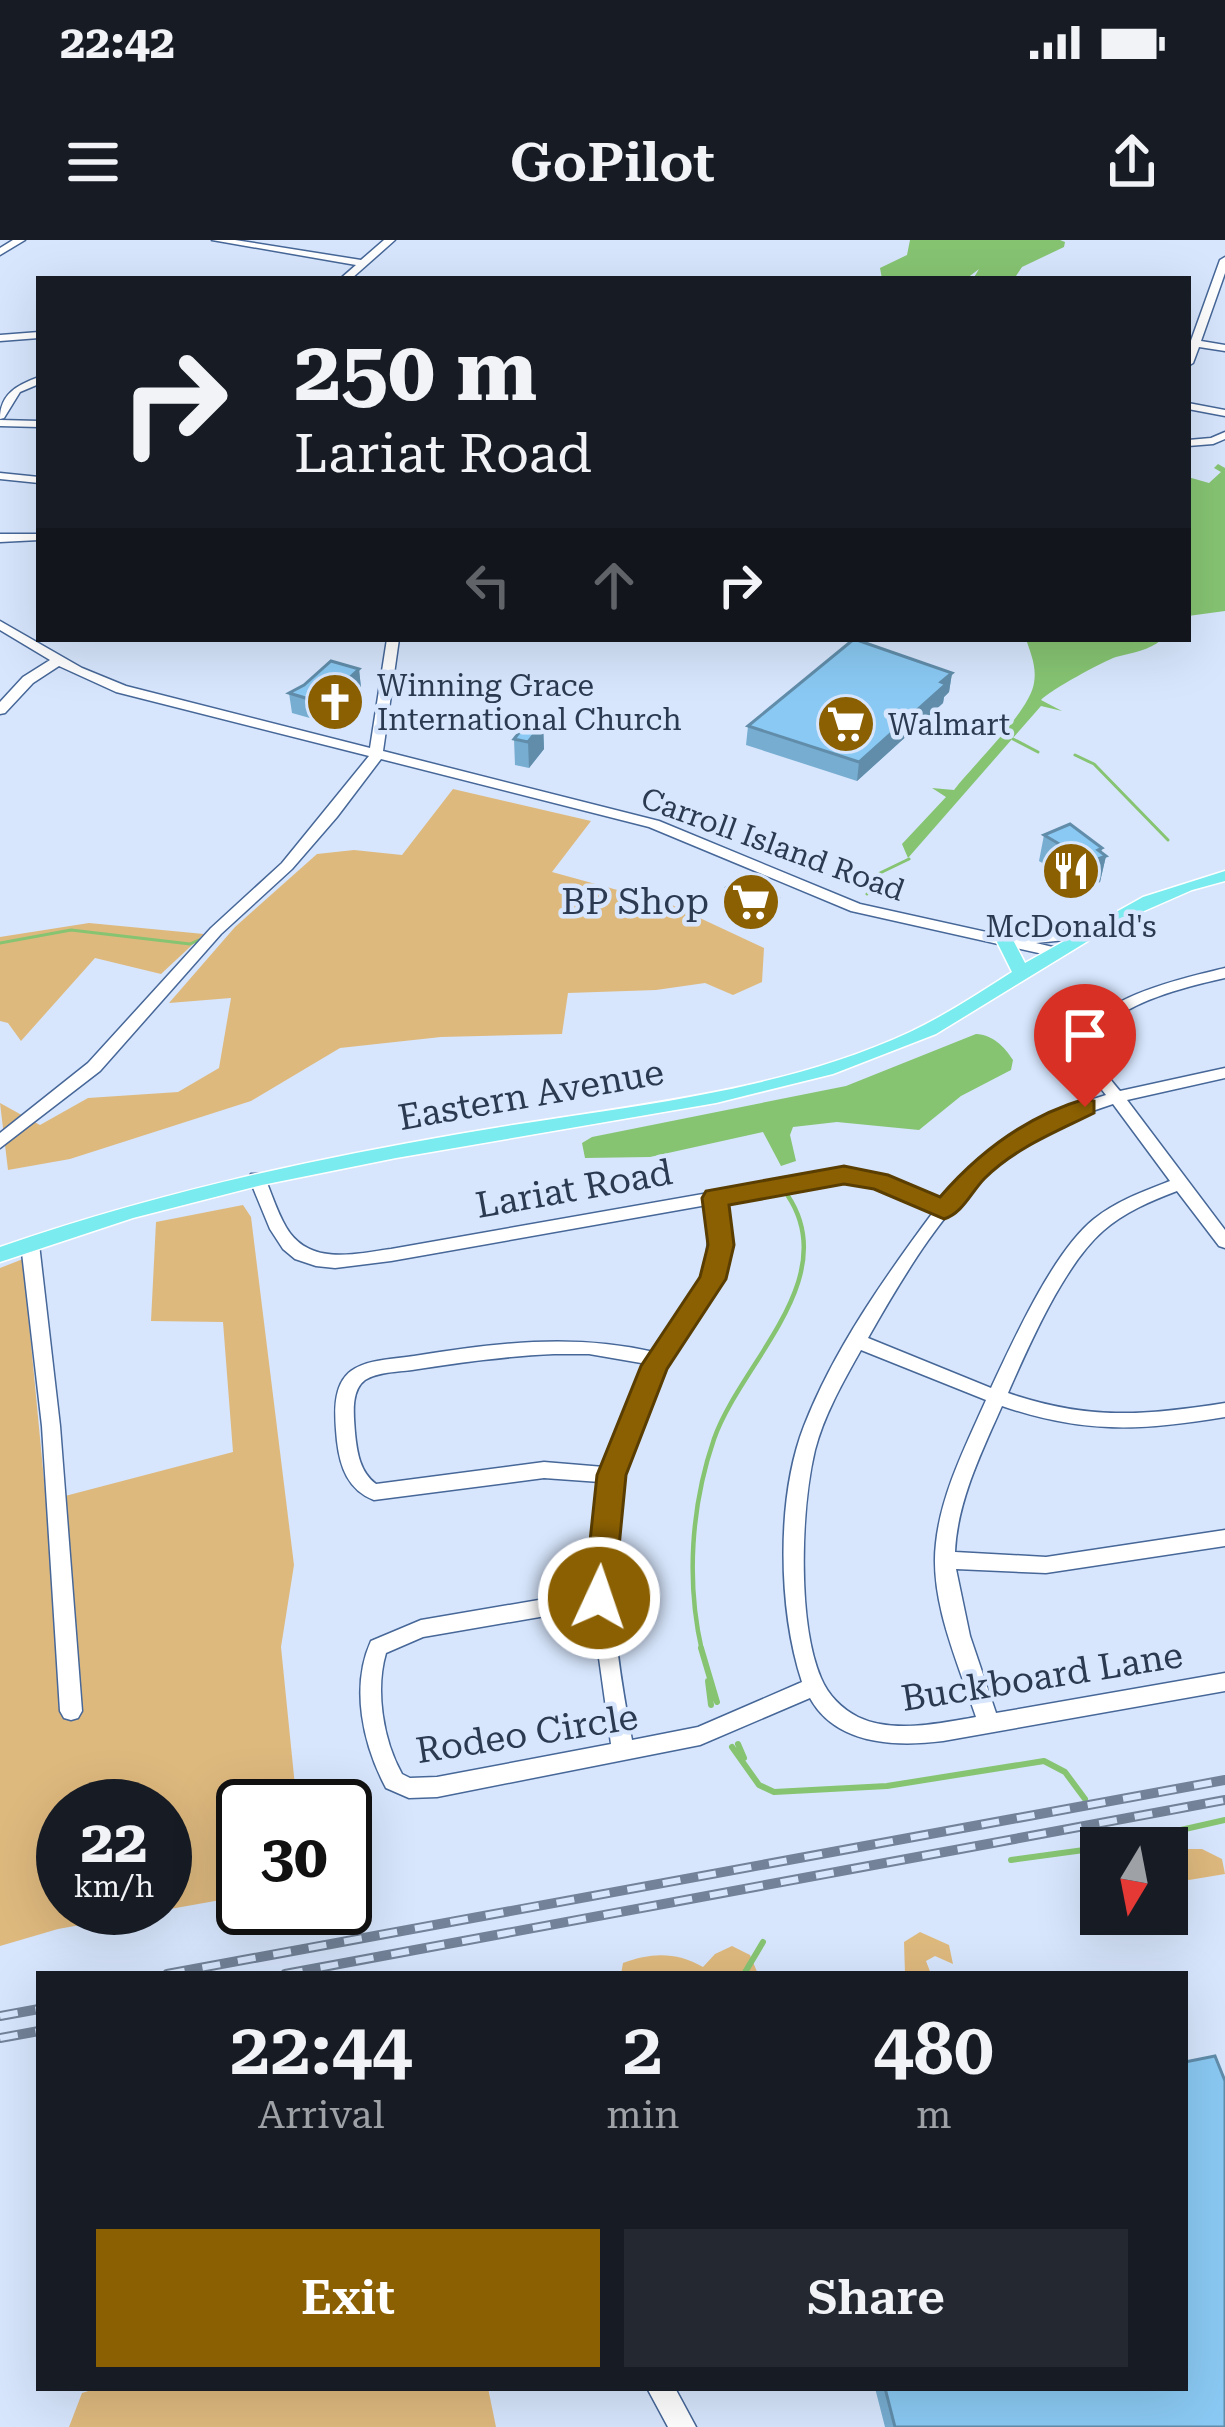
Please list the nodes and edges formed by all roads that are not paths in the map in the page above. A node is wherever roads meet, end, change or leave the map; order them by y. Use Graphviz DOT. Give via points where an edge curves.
graph roads {
  1 [pos="20,240"];
  2 [pos="217,240"];
  3 [pos="391,240"];
  4 [pos="0,252"];
  5 [pos="1225,260"];
  6 [pos="366,261"];
  7 [pos="348,276"];
  8 [pos="1191,314"];
  9 [pos="1206,317"];
  10 [pos="36,335"];
  11 [pos="0,338"];
  12 [pos="1198,344"];
  13 [pos="1225,348"];
  14 [pos="1191,358"];
  15 [pos="36,381"];
  16 [pos="1191,407"];
  17 [pos="1225,413"];
  18 [pos="0,420"];
  19 [pos="36,424"];
  20 [pos="1225,435"];
  21 [pos="1191,443"];
  22 [pos="0,476"];
  23 [pos="36,480"];
  24 [pos="36,537"];
  25 [pos="0,538"];
  26 [pos="0,625"];
  27 [pos="393,642"];
  28 [pos="58,661"];
  29 [pos="0,710"];
  30 [pos="376,756"];
  31 [pos="1225,876"];
  32 [pos="1084,933"];
  33 [pos="1006,942"];
  34 [pos="1052,951"];
  35 [pos="1020,971"];
  36 [pos="1225,973"];
  37 [pos="1225,1072"];
  38 [pos="1116,1097"];
  39 [pos="0,1142"];
  40 [pos="257,1178"];
  41 [pos="1180,1183"];
  42 [pos="715,1198"];
  43 [pos="944,1210"];
  44 [pos="1225,1242"];
  45 [pos="30,1244"];
  46 [pos="0,1255"];
  47 [pos="859,1342"];
  48 [pos="658,1360"];
  49 [pos="998,1396"];
  50 [pos="1225,1410"];
  51 [pos="611,1475"];
  52 [pos="1225,1538"];
  53 [pos="946,1560"];
  54 [pos="599,1598"];
  55 [pos="1225,1682"];
  56 [pos="813,1687"];
  57 [pos="70,1711"];
  58 [pos="989,1724"];
  59 [pos="623,1751"];
  60 [pos="662,2391"];
  61 [pos="683,2427"];
  1 -- 4 [label="street"];
  2 -- 6 [label="street"];
  3 -- 6 [label="street"];
  5 -- 9 [label="street"];
  6 -- 7 [label="street"];
  8 -- 9 [label="street"];
  9 -- 12 [label="street"];
  10 -- 11 [label="street"];
  12 -- 13 [label="street"];
  12 -- 14 [label="street"];
  15 -- 18 [label="street" via="16,390"];
  16 -- 17 [label="street"];
  18 -- 19 [label="street"];
  20 -- 21 [label="street"];
  22 -- 23 [label="street"];
  24 -- 25 [label="street"];
  26 -- 28 [label="street, Carroll Island Road"];
  27 -- 30 [label="street"];
  28 -- 29 [label="street"];
  28 -- 30 [label="street, Carroll Island Road" via="121,689"];
  30 -- 33 [label="street, Carroll Island Road" via="654,824 856,908"];
  30 -- 39 [label="street" via="287,866 216,931 108,1053"];
  31 -- 32 [label="main road, Eastern Avenue"];
  32 -- 33 [label="street"];
  32 -- 34 [label="main road, Eastern Avenue"];
  33 -- 34 [label="street, Carroll Island Road"];
  33 -- 35 [label="main road"];
  34 -- 35 [label="main road, Eastern Avenue"];
  35 -- 40 [label="main road, Eastern Avenue" via="925,1032 801,1077"];
  36 -- 38 [label="street" via="1147,995 1088,1036 1089,1060"];
  37 -- 38 [label="street"];
  38 -- 41 [label="street"];
  38 -- 43 [label="street" via="1009,1145"];
  40 -- 42 [label="street, Lariat Road" via="284,1244 326,1262"];
  40 -- 45 [label="main road, Eastern Avenue"];
  41 -- 44 [label="street"];
  41 -- 49 [label="street" via="1104,1219 1079,1244"];
  42 -- 43 [label="street, Lariat Road" via="844,1175"];
  42 -- 48 [label="street" via="717,1266"];
  43 -- 47 [label="street"];
  45 -- 46 [label="main road, Eastern Avenue"];
  45 -- 57 [label="street"];
  47 -- 49 [label="street"];
  47 -- 56 [label="street" via="812,1428 800,1479 797,1591"];
  48 -- 51 [label="street"];
  48 -- 51 [label="street" via="556,1344 378,1368 346,1391 353,1474 364,1489 544,1470"];
  49 -- 50 [label="street" via="1108,1422"];
  49 -- 53 [label="street" via="952,1506"];
  51 -- 54 [label="street"];
  52 -- 53 [label="street" via="1046,1565"];
  53 -- 58 [label="street"];
  54 -- 59 [label="street"];
  54 -- 59 [label="street, Rodeo Circle" via="387,1640 370,1663 377,1735 389,1774 409,1789"];
  55 -- 58 [label="street, Buckboard Lane"];
  56 -- 58 [label="street, Buckboard Lane" via="846,1721 879,1733"];
  56 -- 59 [label="street, Rodeo Circle" via="700,1736"];
  60 -- 61 [label="street"];
}
